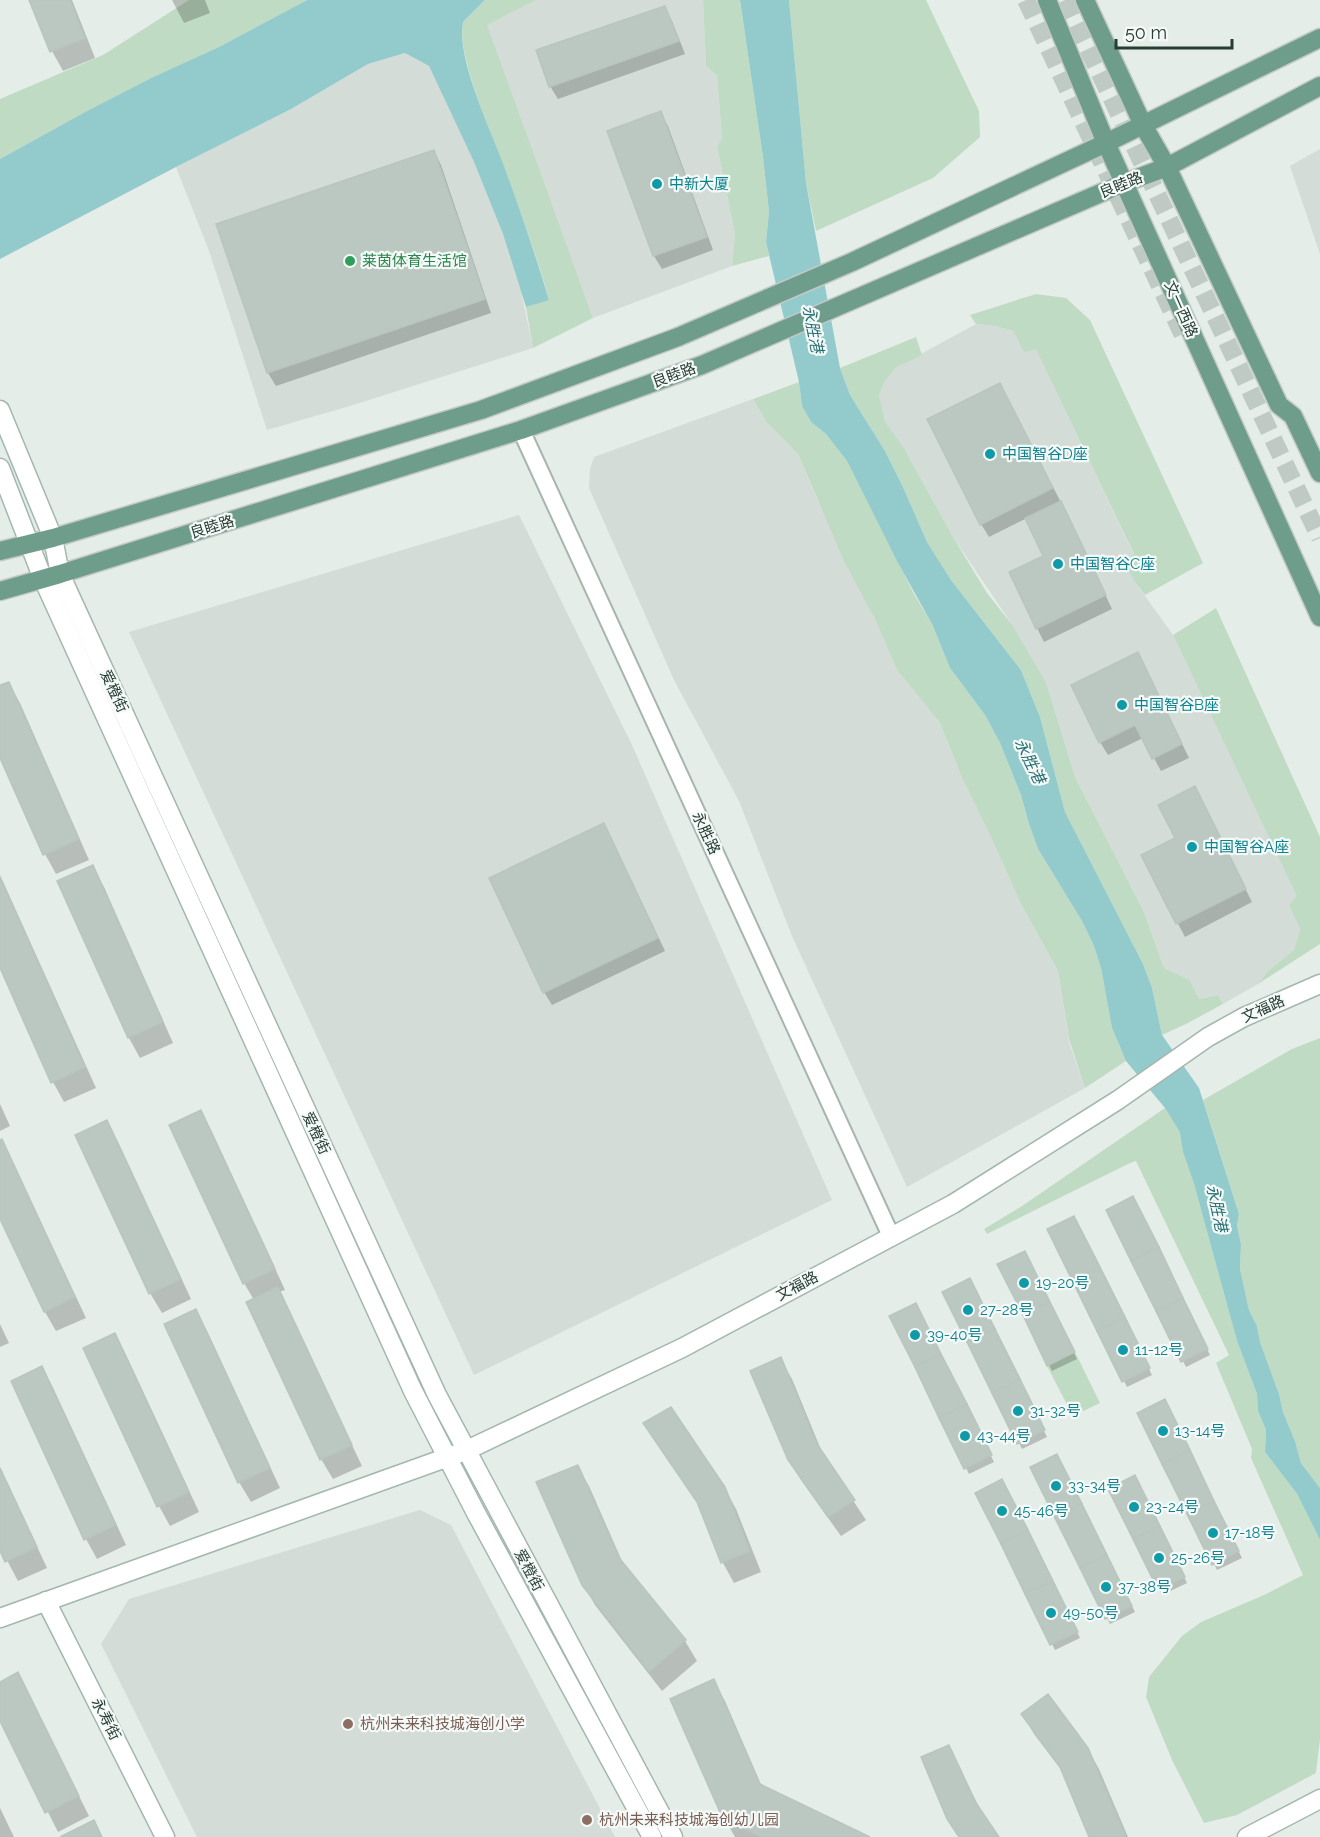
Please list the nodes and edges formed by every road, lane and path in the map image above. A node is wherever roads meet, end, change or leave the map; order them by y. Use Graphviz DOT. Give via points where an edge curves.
graph roads {
  1 [pos="1047,0"];
  2 [pos="1085,0"];
  3 [pos="1320,38"];
  4 [pos="1320,86"];
  5 [pos="1143,125"];
  6 [pos="1106,143"];
  7 [pos="1167,167"];
  8 [pos="1124,183"];
  9 [pos="0,410"];
  10 [pos="521,430"];
  11 [pos="0,468"];
  12 [pos="1320,473"];
  13 [pos="53,538"];
  14 [pos="30,544"];
  15 [pos="0,551"];
  16 [pos="52,577"];
  17 [pos="0,591"];
  18 [pos="1320,617"];
  19 [pos="1320,984"];
  20 [pos="891,1236"];
  21 [pos="456,1454"];
  22 [pos="46,1601"];
  23 [pos="0,1618"];
  24 [pos="1315,1801"];
  25 [pos="165,1837"];
  26 [pos="652,1837"];
  27 [pos="673,1837"];
  28 [pos="1247,1837"];
  1 -- 6 [label="main road, 文一西路"];
  2 -- 5 [label="main road"];
  3 -- 5 [label="main road"];
  4 -- 7 [label="main road, 良睦路"];
  5 -- 6 [label="main road"];
  5 -- 7 [label="main road"];
  6 -- 8 [label="main road, 文一西路"];
  6 -- 13 [label="main road" via="852,262 669,341 481,410"];
  7 -- 8 [label="main road, 良睦路"];
  7 -- 12 [label="main road" via="1279,405 1293,416"];
  8 -- 10 [label="main road, 良睦路" via="752,345"];
  8 -- 18 [label="main road, 文一西路"];
  9 -- 13 [label="street, 爱橙街"];
  10 -- 16 [label="main road, 良睦路"];
  10 -- 20 [label="street, 永胜路"];
  11 -- 14 [label="street, 爱橙街"];
  13 -- 14 [label="main road"];
  13 -- 16 [label="street, 爱橙街"];
  14 -- 15 [label="main road"];
  14 -- 16 [label="street, 爱橙街"];
  16 -- 17 [label="main road, 良睦路"];
  16 -- 21 [label="street, 爱橙街" via="413,1391"];
  19 -- 20 [label="street, 文福路" via="1208,1037 1118,1100 953,1204"];
  20 -- 21 [label="street, 文福路" via="682,1347"];
  21 -- 22 [label="street, 文福路"];
  21 -- 26 [label="street, 爱橙街"];
  21 -- 27 [label="street, 爱橙街"];
  22 -- 23 [label="street, 文福路"];
  22 -- 25 [label="street, 永寿街"];
  24 -- 28 [label="street"];
}
